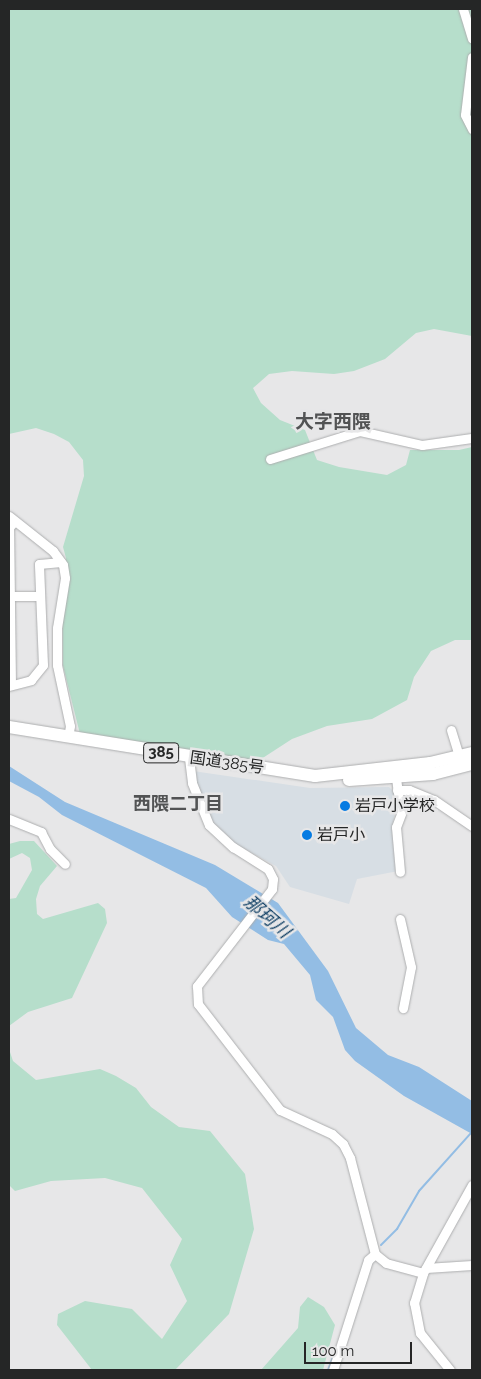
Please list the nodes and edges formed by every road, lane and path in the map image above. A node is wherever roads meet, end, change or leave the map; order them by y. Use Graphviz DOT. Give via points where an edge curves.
graph roads {
  1 [pos="464,9"];
  2 [pos="472,39"];
  3 [pos="472,57"];
  4 [pos="472,130"];
  5 [pos="472,438"];
  6 [pos="270,459"];
  7 [pos="12,518"];
  8 [pos="61,562"];
  9 [pos="9,596"];
  10 [pos="40,596"];
  11 [pos="10,685"];
  12 [pos="9,727"];
  13 [pos="451,730"];
  14 [pos="68,737"];
  15 [pos="472,753"];
  16 [pos="459,757"];
  17 [pos="189,758"];
  18 [pos="472,764"];
  19 [pos="396,779"];
  20 [pos="9,819"];
  21 [pos="472,826"];
  22 [pos="65,864"];
  23 [pos="400,872"];
  24 [pos="400,919"];
  25 [pos="403,1008"];
  26 [pos="472,1185"];
  27 [pos="375,1254"];
  28 [pos="472,1264"];
  29 [pos="425,1270"];
  30 [pos="333,1370"];
  31 [pos="450,1370"];
  1 -- 2 [label="street"];
  3 -- 4 [label="street" via="465,115"];
  5 -- 6 [label="street" via="422,446 360,430"];
  7 -- 8 [label="street"];
  7 -- 9 [label="street" via="9,527"];
  8 -- 10 [label="street" via="39,564"];
  8 -- 14 [label="street" via="65,578 57,628 57,665 70,726"];
  9 -- 10 [label="street"];
  9 -- 11 [label="street"];
  10 -- 11 [label="street" via="43,665 30,680"];
  12 -- 14 [label="highway, 国道385号 / 385"];
  13 -- 16 [label="street"];
  14 -- 17 [label="highway, 国道385号 / 385"];
  15 -- 16 [label="highway, 国道385号 / 385"];
  16 -- 19 [label="highway, 国道385号 / 385"];
  17 -- 19 [label="highway, 国道385号 / 385" via="327,776"];
  17 -- 27 [label="street" via="192,784 209,825 225,841 268,869 273,879 272,889 197,986 197,996 208,1018 280,1110 332,1134 343,1144 350,1158"];
  18 -- 19 [label="highway, 国道385号 / 385"];
  19 -- 21 [label="street" via="409,790 434,800"];
  19 -- 23 [label="street" via="401,814 396,828"];
  20 -- 22 [label="street" via="41,832 50,849"];
  24 -- 25 [label="street" via="411,967"];
  26 -- 29 [label="street"];
  27 -- 29 [label="street" via="386,1263"];
  27 -- 30 [label="street" via="368,1260"];
  28 -- 29 [label="street"];
  29 -- 31 [label="street" via="415,1297 415,1318 420,1334"];
}
